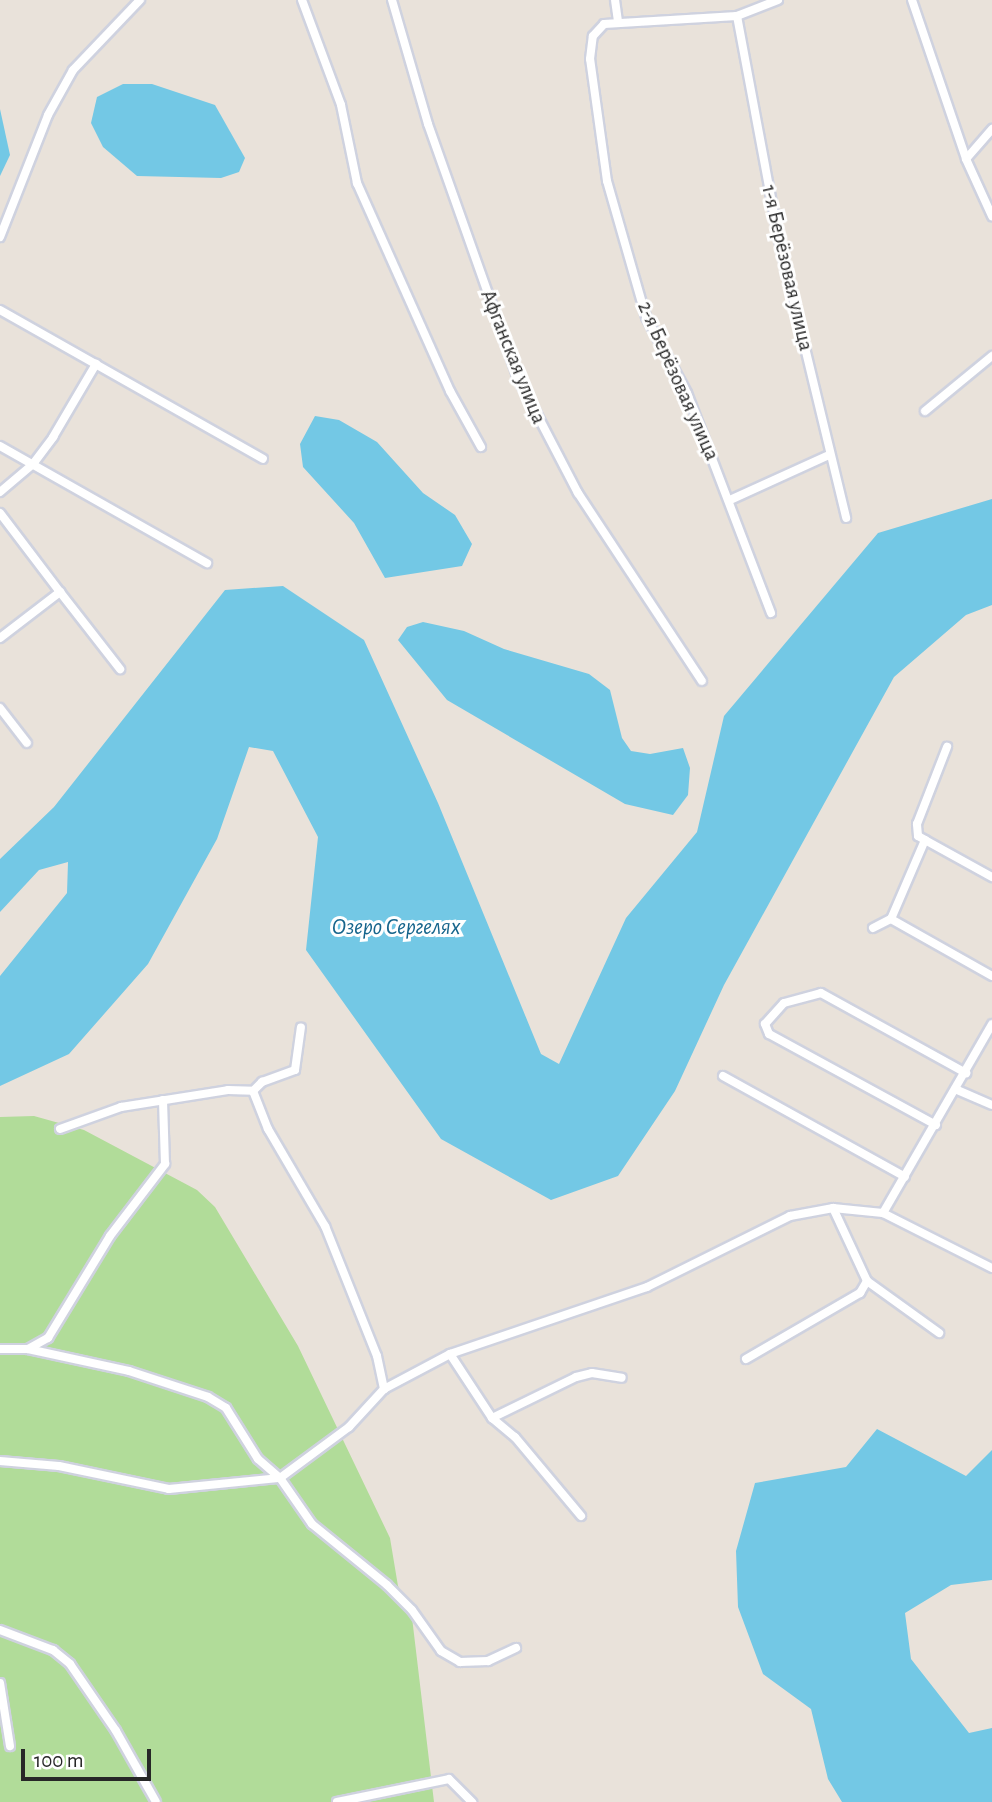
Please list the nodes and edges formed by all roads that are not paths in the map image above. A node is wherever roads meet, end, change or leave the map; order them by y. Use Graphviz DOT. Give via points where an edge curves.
graph roads {
  1 [pos="140,0"];
  2 [pos="302,0"];
  3 [pos="392,0"];
  4 [pos="615,0"];
  5 [pos="778,0"];
  6 [pos="912,0"];
  7 [pos="737,16"];
  8 [pos="618,22"];
  9 [pos="992,129"];
  10 [pos="966,159"];
  11 [pos="992,216"];
  12 [pos="0,237"];
  13 [pos="0,310"];
  14 [pos="992,356"];
  15 [pos="96,364"];
  16 [pos="925,411"];
  17 [pos="0,446"];
  18 [pos="481,447"];
  19 [pos="829,455"];
  20 [pos="262,459"];
  21 [pos="33,464"];
  22 [pos="0,492"];
  23 [pos="730,500"];
  24 [pos="0,513"];
  25 [pos="846,518"];
  26 [pos="207,563"];
  27 [pos="60,592"];
  28 [pos="771,613"];
  29 [pos="0,638"];
  30 [pos="120,669"];
  31 [pos="702,681"];
  32 [pos="0,708"];
  33 [pos="27,743"];
  34 [pos="947,747"];
  35 [pos="925,840"];
  36 [pos="992,877"];
  37 [pos="891,919"];
  38 [pos="873,928"];
  39 [pos="992,976"];
  40 [pos="992,1024"];
  41 [pos="301,1027"];
  42 [pos="989,1034"];
  43 [pos="966,1073"];
  44 [pos="723,1076"];
  45 [pos="955,1089"];
  46 [pos="253,1091"];
  47 [pos="163,1100"];
  48 [pos="992,1105"];
  49 [pos="936,1125"];
  50 [pos="60,1129"];
  51 [pos="905,1177"];
  52 [pos="833,1208"];
  53 [pos="883,1213"];
  54 [pos="992,1268"];
  55 [pos="867,1281"];
  56 [pos="939,1333"];
  57 [pos="0,1349"];
  58 [pos="27,1349"];
  59 [pos="450,1354"];
  60 [pos="746,1360"];
  61 [pos="622,1378"];
  62 [pos="384,1389"];
  63 [pos="492,1418"];
  64 [pos="0,1461"];
  65 [pos="280,1478"];
  66 [pos="581,1516"];
  67 [pos="0,1630"];
  68 [pos="516,1648"];
  69 [pos="0,1683"];
  70 [pos="10,1746"];
  71 [pos="156,1802"];
  72 [pos="337,1802"];
  73 [pos="472,1802"];
  1 -- 12 [label="street" via="73,70 48,115"];
  2 -- 18 [label="street" via="341,105 357,183 450,391"];
  3 -- 31 [label="street, Афганская улица" via="453,198 517,376 578,493"];
  4 -- 8 [label="street"];
  5 -- 7 [label="street"];
  6 -- 10 [label="street"];
  7 -- 8 [label="street"];
  7 -- 19 [label="street, 1-я Берёзовая улица" via="778,236"];
  8 -- 23 [label="street, 2-я Берёзовая улица" via="604,24 593,36 590,59 607,181 646,317 687,393"];
  9 -- 10 [label="street"];
  10 -- 11 [label="street"];
  13 -- 15 [label="street"];
  14 -- 16 [label="street"];
  15 -- 20 [label="street"];
  15 -- 21 [label="street"];
  17 -- 21 [label="street"];
  19 -- 23 [label="street"];
  19 -- 25 [label="street, 1-я Берёзовая улица"];
  21 -- 22 [label="street"];
  21 -- 26 [label="street"];
  23 -- 28 [label="street, 2-я Берёзовая улица"];
  24 -- 27 [label="street"];
  27 -- 29 [label="street"];
  27 -- 30 [label="street"];
  32 -- 33 [label="street"];
  34 -- 35 [label="street" via="917,824 918,836"];
  35 -- 36 [label="street"];
  35 -- 37 [label="street"];
  37 -- 38 [label="street"];
  37 -- 39 [label="street"];
  40 -- 42 [label="street"];
  41 -- 46 [label="street" via="295,1070"];
  42 -- 43 [label="street"];
  43 -- 45 [label="street"];
  43 -- 49 [label="street" via="821,993 783,1003 765,1024 769,1034"];
  44 -- 51 [label="street"];
  45 -- 48 [label="street"];
  45 -- 49 [label="street"];
  46 -- 47 [label="street"];
  46 -- 62 [label="street" via="268,1129 325,1226 377,1356"];
  47 -- 50 [label="street" via="95,1113"];
  47 -- 58 [label="street" via="165,1164 110,1236 48,1338"];
  49 -- 51 [label="street"];
  51 -- 53 [label="street"];
  52 -- 53 [label="street"];
  52 -- 55 [label="street"];
  52 -- 59 [label="street" via="790,1216 647,1287"];
  53 -- 54 [label="street"];
  55 -- 56 [label="street"];
  55 -- 60 [label="street" via="860,1293"];
  57 -- 58 [label="street"];
  58 -- 65 [label="street" via="86,1360 208,1397 240,1422 258,1459"];
  59 -- 62 [label="street"];
  59 -- 63 [label="street"];
  61 -- 63 [label="street" via="592,1373 576,1377"];
  62 -- 65 [label="street" via="349,1427"];
  63 -- 66 [label="street" via="515,1437"];
  64 -- 65 [label="street" via="59,1466 169,1489"];
  65 -- 68 [label="street" via="312,1524 404,1602 441,1651 460,1662 488,1661"];
  67 -- 71 [label="street" via="53,1650 70,1664 116,1731"];
  69 -- 70 [label="street"];
  72 -- 73 [label="street" via="449,1779"];
}
